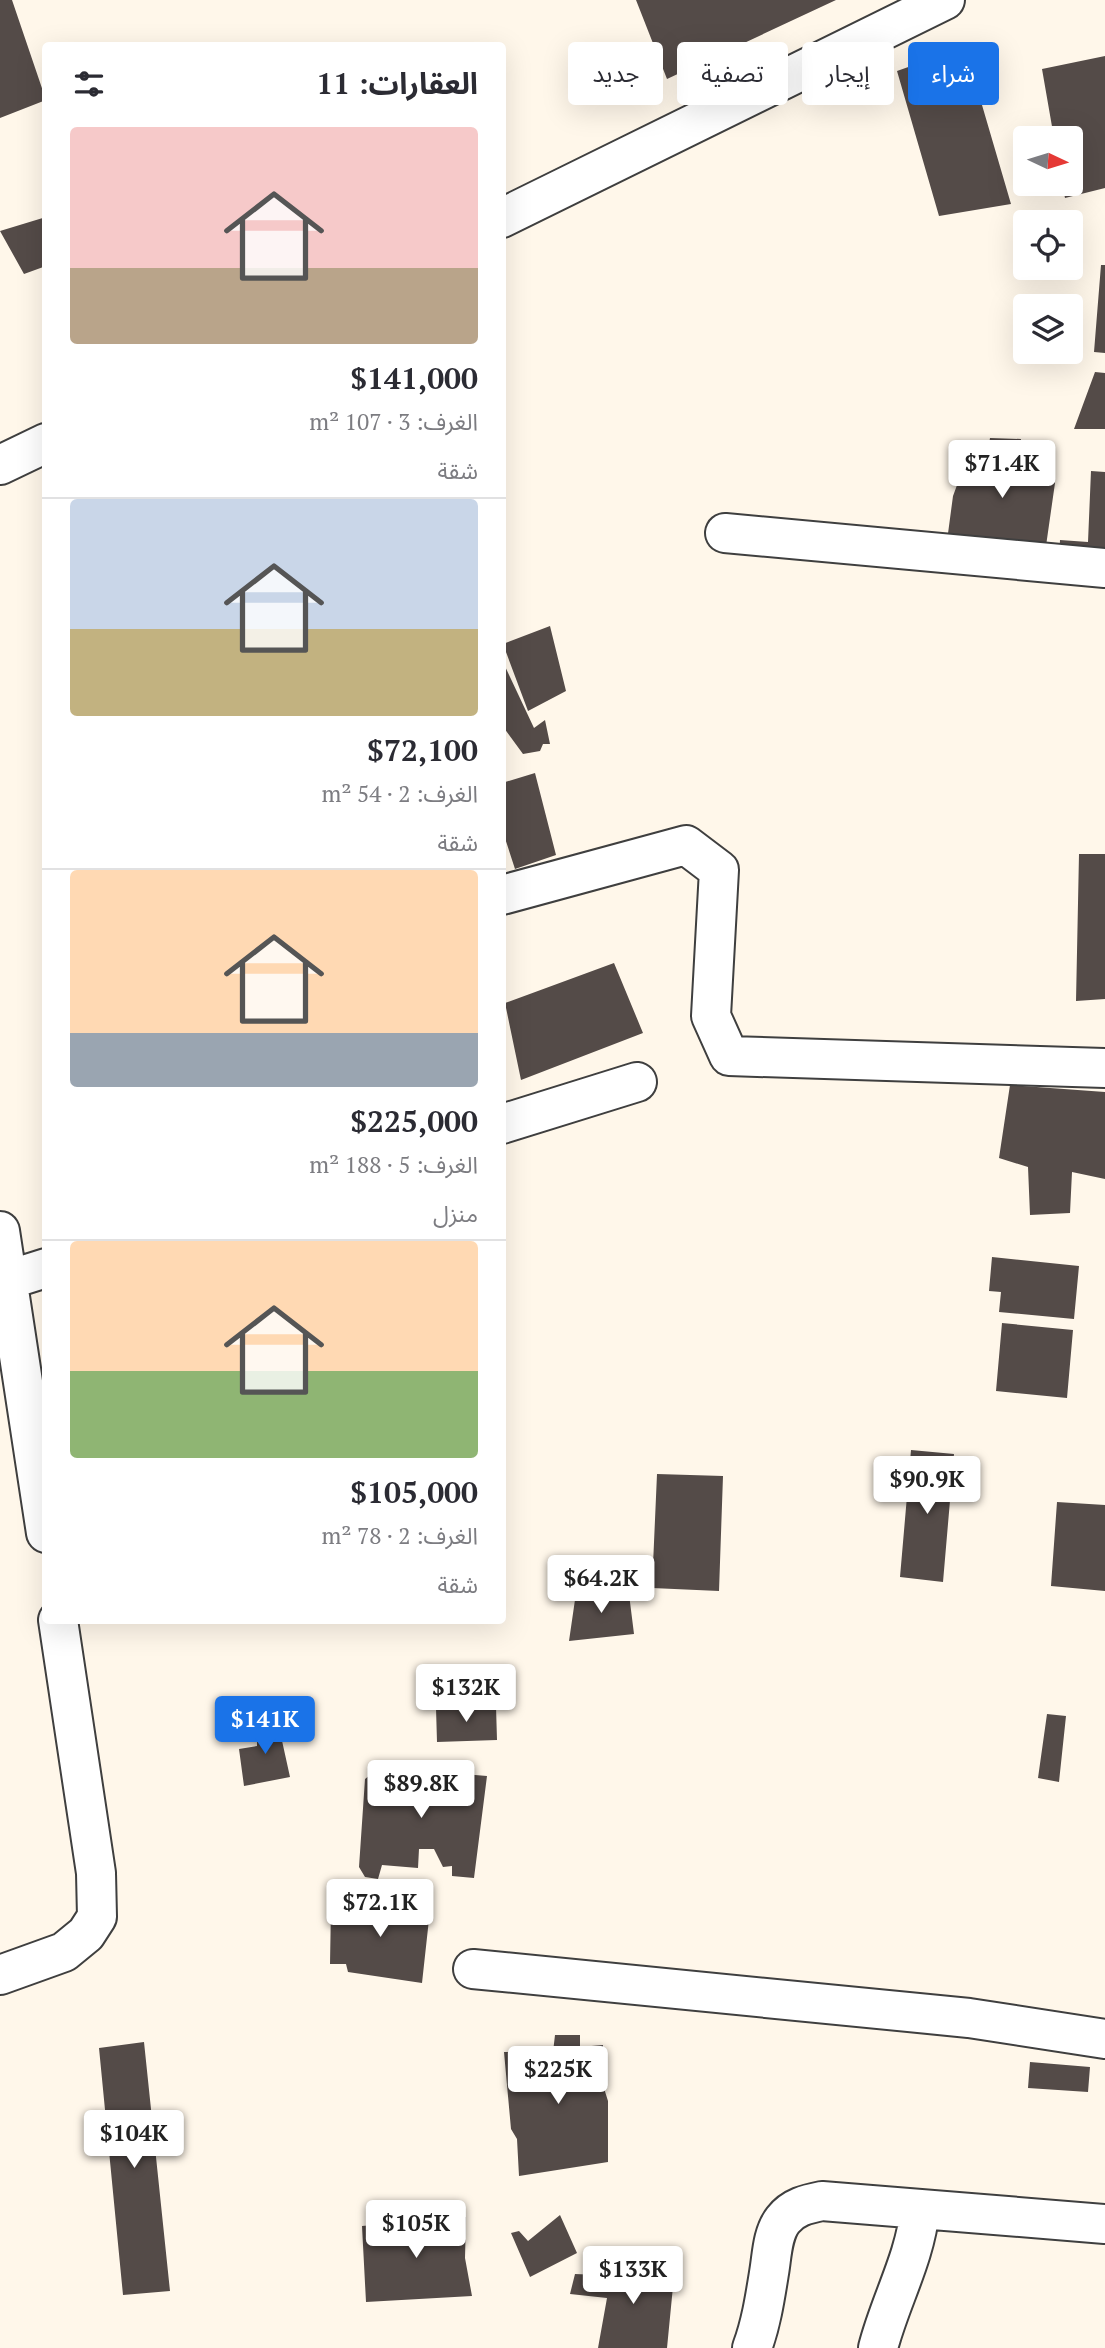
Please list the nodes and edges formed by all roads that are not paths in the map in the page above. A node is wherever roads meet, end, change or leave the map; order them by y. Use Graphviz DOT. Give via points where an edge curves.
graph roads {
  1 [pos="945,0"];
  2 [pos="506,216"];
  3 [pos="42,445"];
  4 [pos="0,465"];
  5 [pos="725,533"];
  6 [pos="1105,568"];
  7 [pos="506,894"];
  8 [pos="1105,1068"];
  9 [pos="636,1082"];
  10 [pos="506,1123"];
  11 [pos="0,1231"];
  12 [pos="42,1269"];
  13 [pos="8,1280"];
  14 [pos="13,1402"];
  15 [pos="42,1517"];
  16 [pos="59,1624"];
  17 [pos="473,1969"];
  18 [pos="0,1975"];
  19 [pos="1105,2039"];
  20 [pos="920,2209"];
  21 [pos="1105,2224"];
  22 [pos="752,2348"];
  23 [pos="878,2348"];
  1 -- 2 [label="street"];
  3 -- 4 [label="street"];
  5 -- 6 [label="street"];
  7 -- 8 [label="street" via="686,845 719,870 711,1016 729,1056"];
  9 -- 10 [label="street"];
  11 -- 13 [label="street"];
  12 -- 13 [label="street"];
  13 -- 14 [label="street"];
  14 -- 15 [label="street"];
  16 -- 18 [label="street" via="96,1873 97,1917 86,1934 64,1952"];
  17 -- 19 [label="street" via="970,2018"];
  20 -- 21 [label="street"];
  20 -- 22 [label="street" via="822,2202 793,2210 776,2232 763,2313"];
  20 -- 23 [label="street" via="914,2249"];
}
